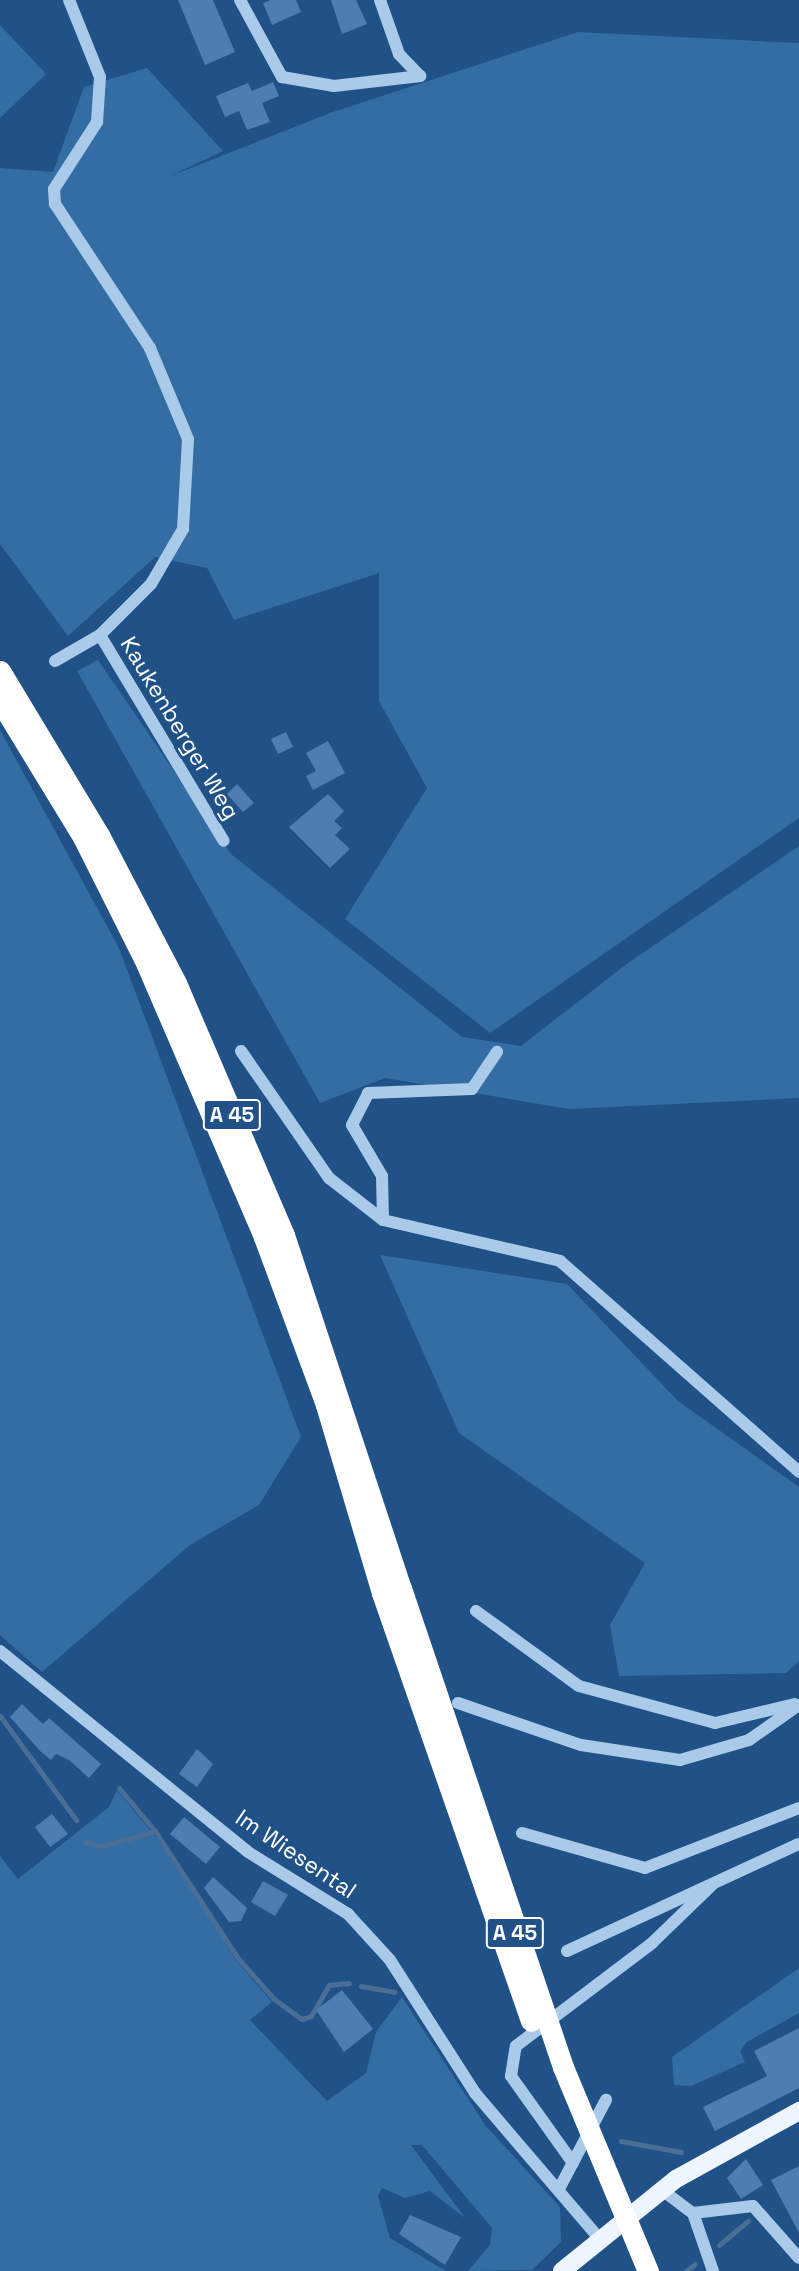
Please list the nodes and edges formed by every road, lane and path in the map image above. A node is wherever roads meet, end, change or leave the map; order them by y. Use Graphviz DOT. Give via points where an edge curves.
graph roads {
  1 [pos="69,0"];
  2 [pos="240,0"];
  3 [pos="380,0"];
  4 [pos="100,635"];
  5 [pos="55,661"];
  6 [pos="0,671"];
  7 [pos="0,701"];
  8 [pos="224,841"];
  9 [pos="241,1051"];
  10 [pos="497,1052"];
  11 [pos="383,1220"];
  12 [pos="799,1472"];
  13 [pos="392,1591"];
  14 [pos="476,1611"];
  15 [pos="0,1651"];
  16 [pos="458,1703"];
  17 [pos="799,1704"];
  18 [pos="799,1808"];
  19 [pos="522,1833"];
  20 [pos="799,1844"];
  21 [pos="711,1886"];
  22 [pos="567,1951"];
  23 [pos="606,2100"];
  24 [pos="799,2110"];
  25 [pos="573,2163"];
  26 [pos="559,2189"];
  27 [pos="662,2190"];
  28 [pos="693,2213"];
  29 [pos="598,2237"];
  30 [pos="799,2258"];
  31 [pos="562,2271"];
  32 [pos="635,2271"];
  33 [pos="648,2271"];
  34 [pos="713,2271"];
  1 -- 4 [label="street" via="100,77 97,122 54,189 55,204 150,348 188,439 183,529 151,584"];
  2 -- 3 [label="street" via="282,77 334,86 420,76 399,54"];
  4 -- 5 [label="street"];
  4 -- 8 [label="street, Kaukenberger Weg"];
  6 -- 13 [label="highway, A 45" via="99,835 176,983 284,1235"];
  7 -- 13 [label="highway, A 45" via="83,837 147,965 264,1237"];
  9 -- 11 [label="street" via="329,1178"];
  10 -- 11 [label="street" via="472,1088 368,1093 352,1125 382,1177"];
  11 -- 12 [label="street" via="560,1261"];
  13 -- 32 [label="highway, A 45, bridge" via="549,2072"];
  13 -- 33 [label="highway, A 45, bridge" via="558,2054"];
  14 -- 17 [label="street" via="579,1686 715,1723"];
  15 -- 26 [label="street, Im Wiesental" via="248,1852 348,1913 390,1960 475,2093"];
  16 -- 17 [label="street" via="581,1745 680,1760 749,1740"];
  18 -- 19 [label="street" via="645,1867"];
  20 -- 21 [label="street"];
  21 -- 22 [label="street"];
  21 -- 25 [label="street" via="652,1943 516,2046 511,2076"];
  23 -- 25 [label="street"];
  24 -- 27 [label="main road"];
  25 -- 26 [label="street"];
  26 -- 29 [label="street, Im Wiesental"];
  27 -- 28 [label="street"];
  27 -- 29 [label="main road"];
  28 -- 30 [label="street" via="753,2206"];
  28 -- 34 [label="street"];
  29 -- 31 [label="main road"];
}
